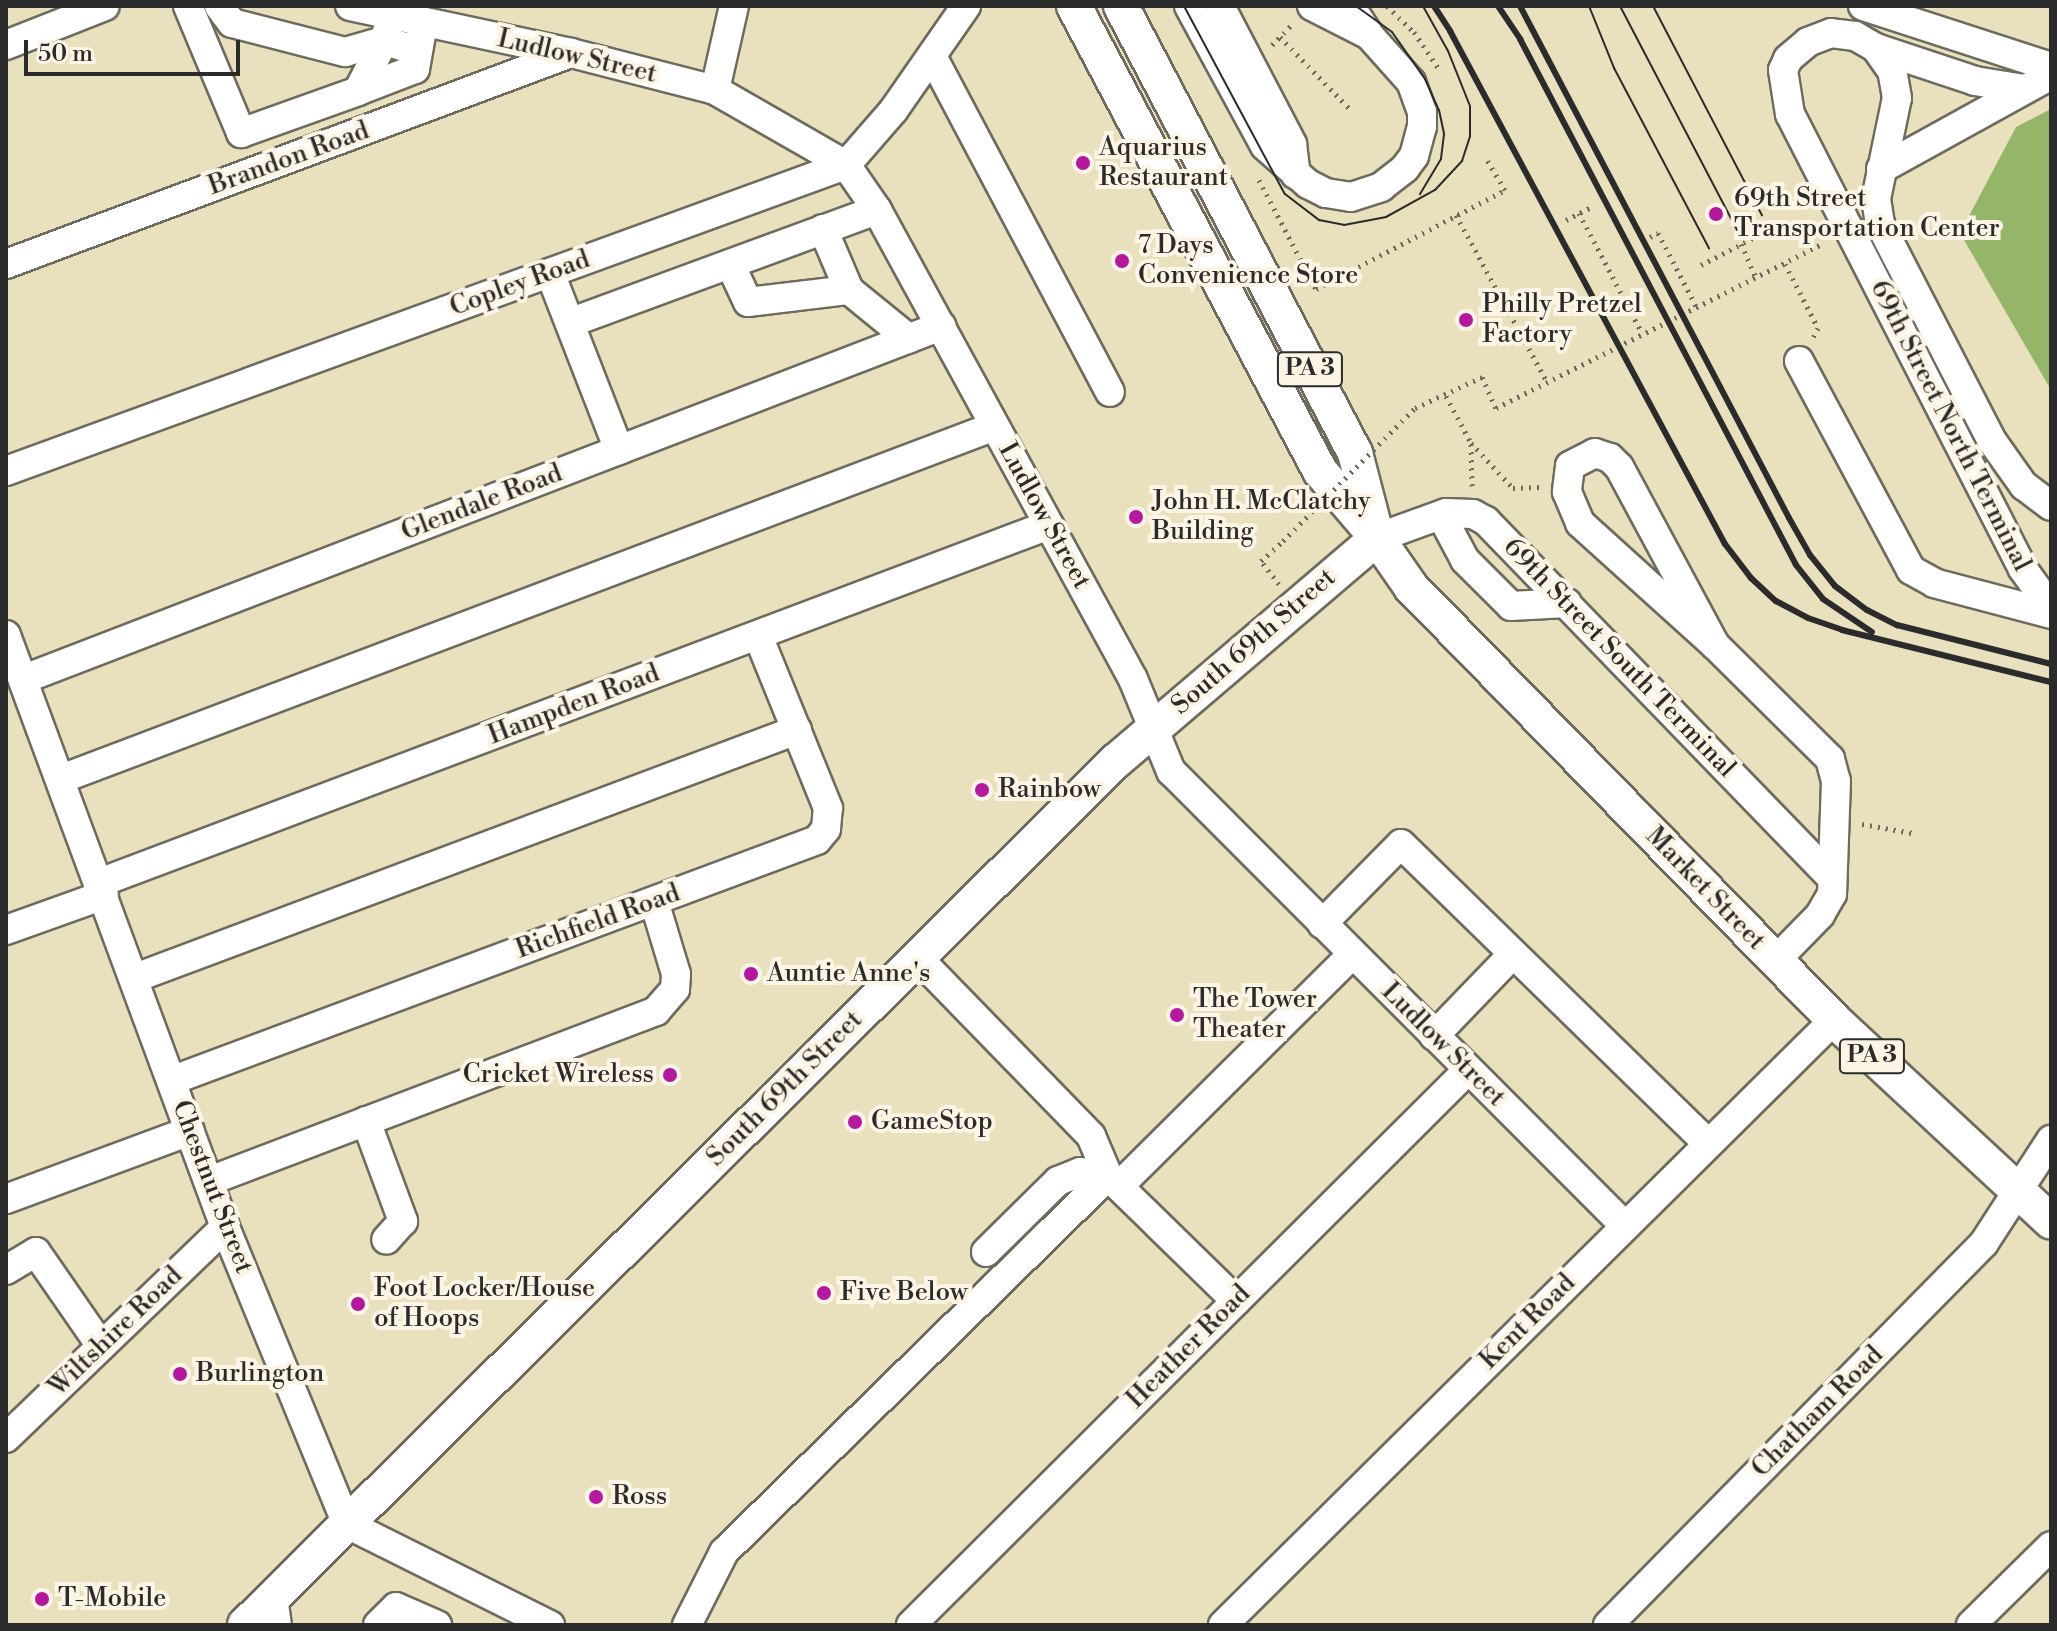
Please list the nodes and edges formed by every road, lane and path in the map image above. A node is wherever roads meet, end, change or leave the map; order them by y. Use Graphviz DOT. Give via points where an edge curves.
graph roads {
  1 [pos="105,6"];
  2 [pos="188,6"];
  3 [pos="219,6"];
  4 [pos="350,6"];
  5 [pos="734,6"];
  6 [pos="966,6"];
  7 [pos="1074,6"];
  8 [pos="1121,6"];
  9 [pos="1189,6"];
  10 [pos="1220,6"];
  11 [pos="1350,6"];
  12 [pos="1387,6"];
  13 [pos="1863,6"];
  14 [pos="1304,13"];
  15 [pos="424,22"];
  16 [pos="389,28"];
  17 [pos="1369,35"];
  18 [pos="1280,37"];
  19 [pos="6,45"];
  20 [pos="1269,48"];
  21 [pos="1876,48"];
  22 [pos="418,51"];
  23 [pos="571,53"];
  24 [pos="932,56"];
  25 [pos="2051,67"];
  26 [pos="1441,72"];
  27 [pos="2051,75"];
  28 [pos="2024,89"];
  29 [pos="715,90"];
  30 [pos="358,91"];
  31 [pos="1350,109"];
  32 [pos="1486,158"];
  33 [pos="846,165"];
  34 [pos="1881,169"];
  35 [pos="1254,171"];
  36 [pos="1296,175"];
  37 [pos="1592,207"];
  38 [pos="877,210"];
  39 [pos="1579,213"];
  40 [pos="1456,215"];
  41 [pos="1566,220"];
  42 [pos="1782,223"];
  43 [pos="823,229"];
  44 [pos="1650,237"];
  45 [pos="1824,243"];
  46 [pos="1741,244"];
  47 [pos="6,264"];
  48 [pos="730,264"];
  49 [pos="1785,264"];
  50 [pos="1701,265"];
  51 [pos="550,273"];
  52 [pos="1756,277"];
  53 [pos="849,290"];
  54 [pos="1696,306"];
  55 [pos="572,322"];
  56 [pos="941,326"];
  57 [pos="1642,333"];
  58 [pos="909,339"];
  59 [pos="1799,361"];
  60 [pos="1547,382"];
  61 [pos="1110,392"];
  62 [pos="1446,396"];
  63 [pos="995,426"];
  64 [pos="1471,443"];
  65 [pos="619,450"];
  66 [pos="6,471"];
  67 [pos="1567,487"];
  68 [pos="2051,506"];
  69 [pos="1473,514"];
  70 [pos="1441,515"];
  71 [pos="1049,525"];
  72 [pos="1377,538"];
  73 [pos="1261,561"];
  74 [pos="1567,603"];
  75 [pos="2051,608"];
  76 [pos="2051,614"];
  77 [pos="758,636"];
  78 [pos="1715,645"];
  79 [pos="8,647"];
  80 [pos="24,679"];
  81 [pos="1154,729"];
  82 [pos="797,730"];
  83 [pos="61,779"];
  84 [pos="1832,878"];
  85 [pos="101,889"];
  86 [pos="654,901"];
  87 [pos="1322,924"];
  88 [pos="6,930"];
  89 [pos="1513,954"];
  90 [pos="1352,955"];
  91 [pos="918,958"];
  92 [pos="1775,961"];
  93 [pos="135,978"];
  94 [pos="1834,1020"];
  95 [pos="1434,1036"];
  96 [pos="1468,1070"];
  97 [pos="173,1080"];
  98 [pos="366,1121"];
  99 [pos="190,1131"];
  100 [pos="2051,1140"];
  101 [pos="1708,1144"];
  102 [pos="209,1181"];
  103 [pos="1114,1181"];
  104 [pos="2017,1190"];
  105 [pos="6,1199"];
  106 [pos="2051,1222"];
  107 [pos="1625,1226"];
  108 [pos="225,1227"];
  109 [pos="386,1240"];
  110 [pos="986,1252"];
  111 [pos="6,1270"];
  112 [pos="1236,1301"];
  113 [pos="101,1346"];
  114 [pos="6,1438"];
  115 [pos="347,1524"];
  116 [pos="2051,1546"];
  117 [pos="275,1611"];
  118 [pos="245,1625"];
  119 [pos="378,1625"];
  120 [pos="437,1625"];
  121 [pos="550,1625"];
  122 [pos="687,1625"];
  123 [pos="911,1625"];
  124 [pos="1223,1625"];
  125 [pos="1608,1625"];
  126 [pos="1971,1625"];
  1 -- 19 [label="street"];
  2 -- 30 [label="street" via="241,133"];
  3 -- 16 [label="street" via="232,23 345,52"];
  4 -- 16 [label="street, Ludlow Street"];
  5 -- 29 [label="street"];
  6 -- 24 [label="street, Copley Road"];
  7 -- 72 [label="main road, Market Street / PA 3" via="1320,471"];
  8 -- 72 [label="main road, Market Street / PA 3" via="1355,453"];
  9 -- 36 [label="street" via="1257,135"];
  10 -- 36 [label="street" via="1292,144"];
  11 -- 17 [label="street"];
  12 -- 26 [label="path" via="1414,32"];
  13 -- 25 [label="street"];
  14 -- 17 [label="street"];
  14 -- 18 [label="path"];
  15 -- 16 [label="street, Ludlow Street"];
  15 -- 22 [label="street"];
  15 -- 23 [label="street, Ludlow Street"];
  16 -- 22 [label="street"];
  16 -- 30 [label="street"];
  17 -- 36 [label="street" via="1401,67 1418,97 1422,127 1414,156 1394,178 1351,197 1326,193"];
  18 -- 20 [label="path"];
  18 -- 31 [label="path"];
  21 -- 28 [label="street" via="1975,81"];
  21 -- 34 [label="street, 69th Street North Terminal" via="1892,71 1897,98"];
  21 -- 75 [label="street, 69th Street North Terminal" via="1842,33 1808,42 1783,70 1790,114 2023,569"];
  22 -- 30 [label="street" via="415,69"];
  23 -- 29 [label="street, Ludlow Street"];
  23 -- 47 [label="street, Brandon Road"];
  24 -- 33 [label="street, Copley Road"];
  24 -- 61 [label="street"];
  27 -- 28 [label="street"];
  28 -- 34 [label="street"];
  29 -- 33 [label="street, Ludlow Street"];
  32 -- 40 [label="path" via="1505,190"];
  33 -- 38 [label="street, Ludlow Street"];
  33 -- 51 [label="street, Copley Road"];
  34 -- 68 [label="street, 69th Street North Terminal" via="1877,213 1890,246 1992,441 2024,486"];
  35 -- 40 [label="path" via="1316,289"];
  37 -- 39 [label="path"];
  38 -- 43 [label="street"];
  38 -- 56 [label="street, Ludlow Street"];
  39 -- 41 [label="path"];
  39 -- 57 [label="path"];
  40 -- 60 [label="path"];
  42 -- 46 [label="path"];
  43 -- 48 [label="street"];
  43 -- 53 [label="street"];
  44 -- 54 [label="path" via="1658,233"];
  45 -- 49 [label="path"];
  46 -- 50 [label="path"];
  46 -- 52 [label="path"];
  48 -- 53 [label="street" via="748,302"];
  48 -- 55 [label="street"];
  49 -- 52 [label="path"];
  49 -- 59 [label="path" via="1818,328"];
  51 -- 55 [label="street"];
  51 -- 66 [label="street, Copley Road"];
  52 -- 54 [label="path"];
  53 -- 58 [label="street"];
  54 -- 57 [label="path"];
  55 -- 65 [label="street"];
  56 -- 58 [label="street, Glendale Road"];
  56 -- 63 [label="street, Ludlow Street"];
  57 -- 60 [label="path"];
  58 -- 65 [label="street, Glendale Road"];
  59 -- 76 [label="street" via="1911,570 1934,583"];
  60 -- 62 [label="path" via="1496,408 1482,377"];
  62 -- 64 [label="path"];
  62 -- 73 [label="path, bridge" via="1415,408"];
  63 -- 71 [label="street, Ludlow Street"];
  63 -- 83 [label="street"];
  64 -- 67 [label="path" via="1513,488"];
  64 -- 69 [label="path"];
  65 -- 80 [label="street, Glendale Road"];
  67 -- 78 [label="street" via="1580,523"];
  67 -- 78 [label="street" via="1570,466 1584,457 1595,453 1619,467"];
  69 -- 70 [label="street"];
  69 -- 74 [label="street, 69th Street South Terminal" via="1498,532"];
  70 -- 72 [label="street"];
  70 -- 74 [label="street" via="1465,560 1511,606"];
  71 -- 77 [label="street, Hampden Road"];
  71 -- 81 [label="street, Ludlow Street" via="1133,679"];
  72 -- 81 [label="main road, South 69th Street"];
  72 -- 92 [label="main road, Market Street / PA 3" via="1439,618"];
  74 -- 84 [label="street, 69th Street South Terminal"];
  77 -- 82 [label="street, Richfield Road"];
  77 -- 85 [label="street, Hampden Road"];
  78 -- 84 [label="street" via="1830,759 1836,781"];
  79 -- 80 [label="street, Chestnut Street"];
  80 -- 83 [label="street, Chestnut Street"];
  81 -- 87 [label="street, Ludlow Street" via="1171,771"];
  81 -- 91 [label="main road, South 69th Street"];
  82 -- 86 [label="street, Richfield Road" via="828,808 826,829 809,843"];
  82 -- 93 [label="street"];
  83 -- 85 [label="street, Chestnut Street"];
  84 -- 92 [label="street" via="1829,903"];
  85 -- 88 [label="street, Hampden Road"];
  85 -- 93 [label="street, Chestnut Street"];
  86 -- 97 [label="street, Richfield Road"];
  86 -- 98 [label="street" via="676,974 675,989 656,1011"];
  87 -- 89 [label="street" via="1401,844"];
  87 -- 90 [label="street, Ludlow Street"];
  89 -- 95 [label="street"];
  89 -- 101 [label="street"];
  90 -- 95 [label="street, Ludlow Street"];
  90 -- 103 [label="street"];
  91 -- 103 [label="street" via="1091,1136"];
  91 -- 115 [label="main road, South 69th Street"];
  92 -- 94 [label="main road, Market Street / PA 3"];
  93 -- 97 [label="street, Chestnut Street"];
  94 -- 101 [label="street, Kent Road"];
  94 -- 104 [label="main road, Market Street / PA 3"];
  95 -- 96 [label="street, Ludlow Street"];
  96 -- 107 [label="street, Ludlow Street"];
  96 -- 112 [label="street, Heather Road"];
  97 -- 99 [label="street, Chestnut Street"];
  98 -- 102 [label="street"];
  98 -- 109 [label="street" via="403,1221"];
  99 -- 102 [label="street, Chestnut Street"];
  99 -- 105 [label="street"];
  100 -- 104 [label="street, Chatham Road"];
  101 -- 107 [label="street, Kent Road"];
  102 -- 108 [label="street, Chestnut Street"];
  103 -- 110 [label="street" via="1080,1172 1058,1181"];
  103 -- 112 [label="street"];
  103 -- 122 [label="street" via="724,1552"];
  104 -- 106 [label="main road, Market Street / PA 3"];
  104 -- 125 [label="street, Chatham Road" via="1984,1243"];
  107 -- 124 [label="street, Kent Road"];
  108 -- 113 [label="street, Wiltshire Road"];
  108 -- 115 [label="street, Chestnut Street"];
  111 -- 113 [label="street" via="36,1252"];
  112 -- 123 [label="street, Heather Road"];
  113 -- 114 [label="street, Wiltshire Road"];
  115 -- 117 [label="main road, South 69th Street"];
  115 -- 121 [label="street"];
  116 -- 126 [label="street"];
  117 -- 118 [label="main road, South 69th Street"];
  119 -- 120 [label="street" via="396,1607"];
}
